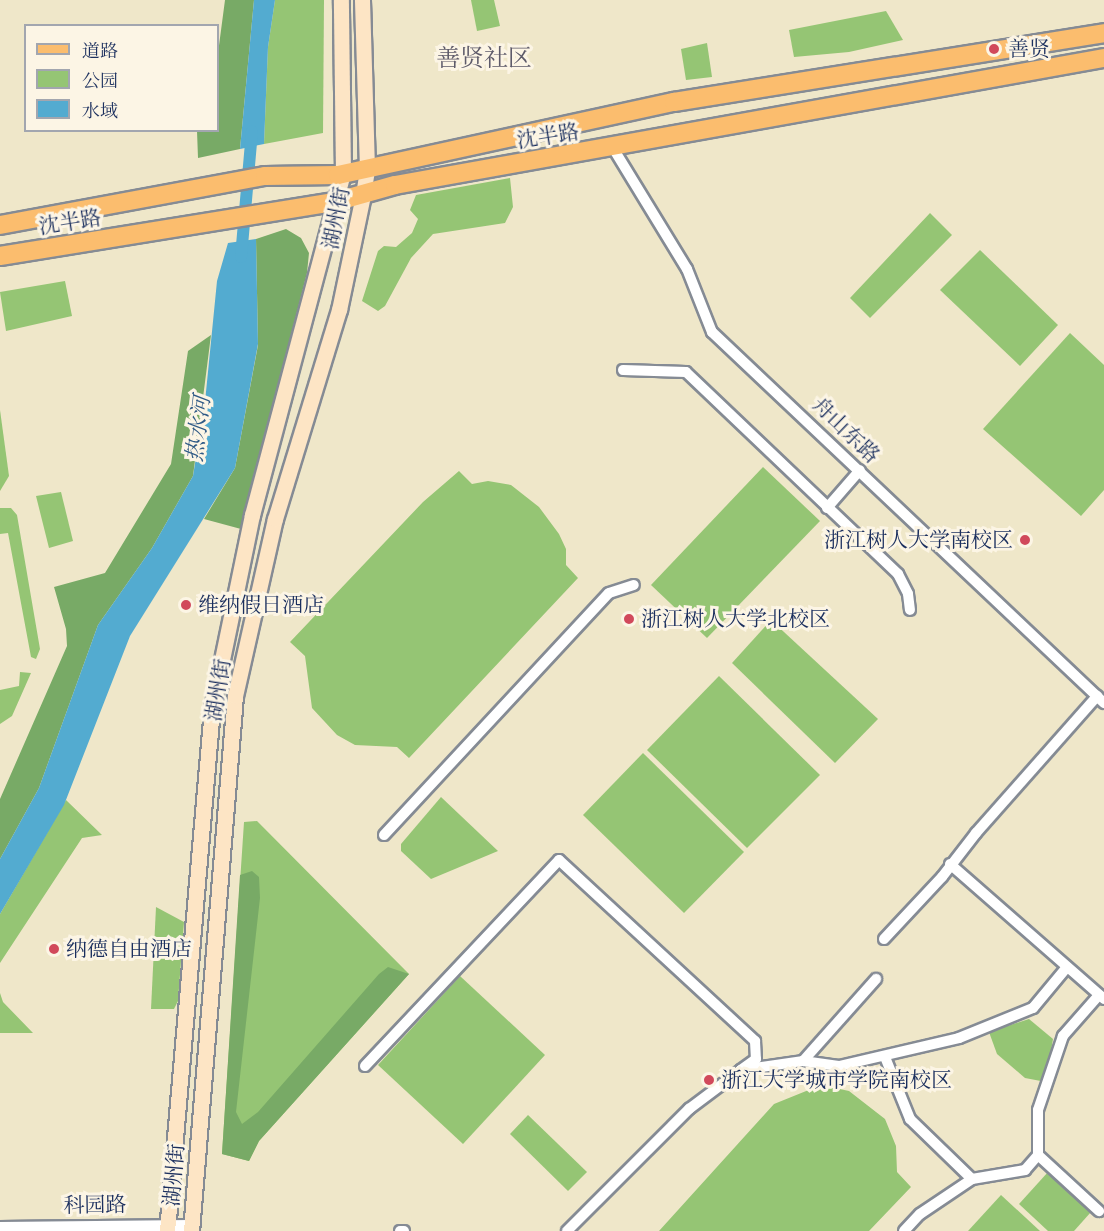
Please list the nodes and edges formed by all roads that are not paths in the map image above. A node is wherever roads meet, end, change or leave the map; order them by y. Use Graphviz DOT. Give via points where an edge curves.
graph roads {
  1 [pos="342,0"];
  2 [pos="362,0"];
  3 [pos="1104,33"];
  4 [pos="1104,58"];
  5 [pos="613,148"];
  6 [pos="367,169"];
  7 [pos="343,174"];
  8 [pos="363,195"];
  9 [pos="338,201"];
  10 [pos="0,225"];
  11 [pos="0,256"];
  12 [pos="623,370"];
  13 [pos="860,470"];
  14 [pos="827,508"];
  15 [pos="634,585"];
  16 [pos="910,610"];
  17 [pos="1100,700"];
  18 [pos="384,835"];
  19 [pos="950,864"];
  20 [pos="884,939"];
  21 [pos="1067,967"];
  22 [pos="876,979"];
  23 [pos="1101,997"];
  24 [pos="885,1057"];
  25 [pos="803,1061"];
  26 [pos="365,1066"];
  27 [pos="741,1070"];
  28 [pos="1038,1155"];
  29 [pos="972,1179"];
  30 [pos="1100,1211"];
  31 [pos="167,1228"];
  32 [pos="6,1229"];
  33 [pos="191,1229"];
  34 [pos="567,1231"];
  35 [pos="904,1231"];
  1 -- 7 [label="main road, 湖州街"];
  2 -- 6 [label="main road, 湖州街"];
  3 -- 6 [label="main road, 沈半路" via="674,102"];
  4 -- 5 [label="main road, 沈半路"];
  5 -- 8 [label="main road, 沈半路" via="395,185"];
  5 -- 13 [label="street, 舟山东路" via="687,269 712,332"];
  6 -- 7 [label="main road, 沈半路"];
  6 -- 8 [label="main road, 湖州街"];
  7 -- 9 [label="main road, 湖州街"];
  7 -- 10 [label="main road, 沈半路" via="265,176"];
  8 -- 9 [label="main road, 沈半路"];
  8 -- 33 [label="main road, 湖州街" via="339,310 275,519 235,696"];
  9 -- 11 [label="main road, 沈半路"];
  9 -- 31 [label="main road, 湖州街" via="252,515 212,708"];
  12 -- 14 [label="street" via="686,372"];
  13 -- 14 [label="street"];
  13 -- 17 [label="street, 舟山东路"];
  14 -- 16 [label="street" via="898,574 908,594"];
  15 -- 18 [label="street" via="609,593"];
  17 -- 19 [label="street"];
  19 -- 20 [label="street"];
  19 -- 21 [label="street"];
  21 -- 23 [label="street"];
  21 -- 24 [label="street" via="1033,1008 959,1038"];
  22 -- 25 [label="street"];
  23 -- 28 [label="street" via="1063,1036 1038,1110"];
  24 -- 25 [label="street" via="839,1066"];
  24 -- 29 [label="street" via="910,1119"];
  25 -- 27 [label="street"];
  26 -- 27 [label="street" via="560,860 755,1041 756,1059"];
  27 -- 34 [label="street" via="688,1109"];
  28 -- 29 [label="street" via="1025,1170"];
  28 -- 30 [label="street"];
  29 -- 35 [label="street" via="920,1214"];
  31 -- 32 [label="street, 科园路"];
  31 -- 33 [label="street, 科园路"];
}
